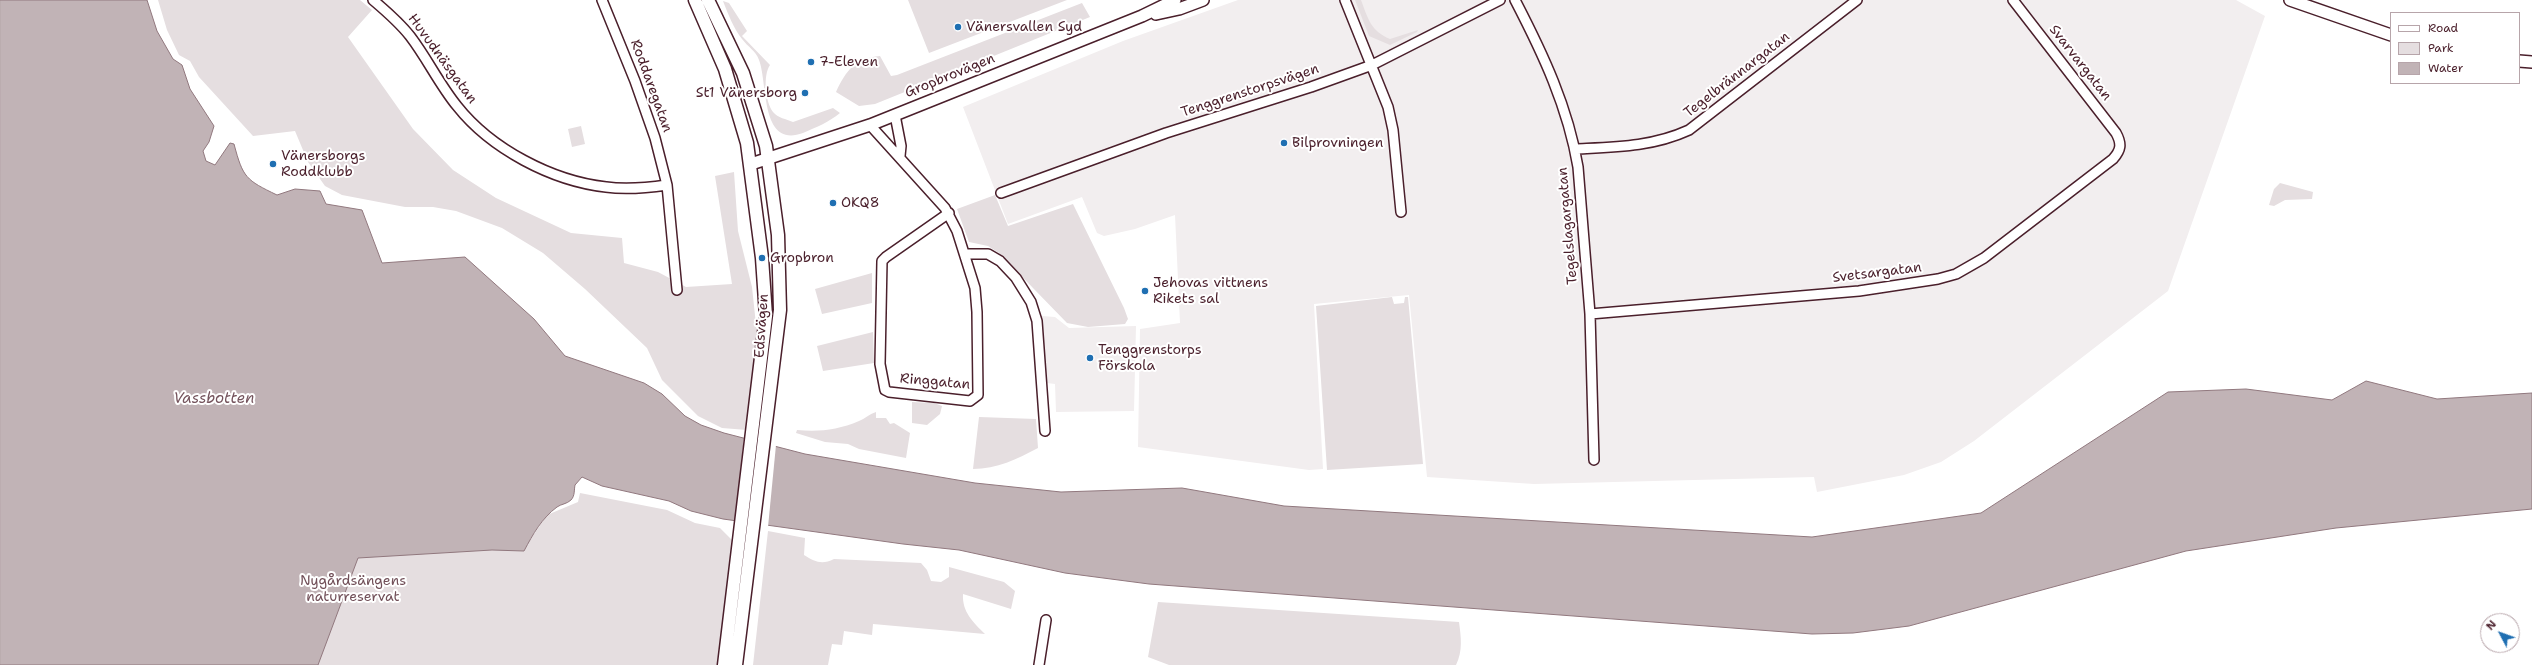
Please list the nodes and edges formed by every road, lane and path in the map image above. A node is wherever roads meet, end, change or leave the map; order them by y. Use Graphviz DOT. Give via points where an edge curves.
graph roads {
  1 [pos="373,0"];
  2 [pos="602,0"];
  3 [pos="695,0"];
  4 [pos="708,0"];
  5 [pos="1175,0"];
  6 [pos="1203,0"];
  7 [pos="1500,0"];
  8 [pos="1515,0"];
  9 [pos="1857,0"];
  10 [pos="2013,0"];
  11 [pos="2290,0"];
  12 [pos="1345,1"];
  13 [pos="1142,16"];
  14 [pos="2390,35"];
  15 [pos="2520,61"];
  16 [pos="2532,62"];
  17 [pos="1372,64"];
  18 [pos="895,115"];
  19 [pos="870,125"];
  20 [pos="2120,146"];
  21 [pos="1575,149"];
  22 [pos="900,156"];
  23 [pos="768,159"];
  24 [pos="751,164"];
  25 [pos="666,185"];
  26 [pos="1001,193"];
  27 [pos="1401,212"];
  28 [pos="949,213"];
  29 [pos="966,254"];
  30 [pos="677,290"];
  31 [pos="1590,314"];
  32 [pos="1045,431"];
  33 [pos="1594,460"];
  34 [pos="744,543"];
  35 [pos="1046,620"];
  36 [pos="724,665"];
  37 [pos="736,665"];
  38 [pos="1038,665"];
  1 -- 25 [label="street, Huvudnäsgatan" via="410,36 458,108 509,151 546,170 589,185 632,189"];
  2 -- 25 [label="street, Roddaregatan" via="644,106"];
  3 -- 24 [label="main road, Edsvägen" via="725,69"];
  4 -- 23 [label="main road, Edsvägen" via="743,73"];
  5 -- 13 [label="street, Gropbrovägen"];
  6 -- 13 [label="street, Gropbrovägen" via="1179,9"];
  7 -- 17 [label="street, Tenggrenstorpsvägen"];
  8 -- 21 [label="street, Tegelslagargatan" via="1551,74"];
  9 -- 21 [label="street, Tegelbrännargatan" via="1689,130 1673,138 1635,146"];
  10 -- 20 [label="street, Svarvargatan" via="2116,133"];
  11 -- 14 [label="street"];
  12 -- 17 [label="street"];
  13 -- 18 [label="street, Gropbrovägen"];
  15 -- 16 [label="street"];
  17 -- 26 [label="street, Tenggrenstorpsvägen" via="1311,87 1146,140"];
  17 -- 27 [label="street" via="1388,107 1393,130"];
  18 -- 19 [label="street, Gropbrovägen"];
  18 -- 22 [label="street" via="901,146"];
  19 -- 22 [label="street, Ringgatan" via="894,154"];
  19 -- 23 [label="street, Gropbrovägen"];
  20 -- 31 [label="street, Svetsargatan" via="2113,159 1984,258 1956,274 1858,291"];
  21 -- 31 [label="street, Tegelslagargatan"];
  22 -- 28 [label="street, Ringgatan"];
  23 -- 24 [label="street"];
  23 -- 34 [label="main road, Edsvägen" via="778,235 780,310 767,412"];
  24 -- 34 [label="main road, Edsvägen" via="766,316 754,410"];
  25 -- 30 [label="street, Roddaregatan"];
  28 -- 29 [label="street, Ringgatan"];
  28 -- 29 [label="street, Ringgatan" via="882,261 880,364 885,390 970,401 978,395 977,312"];
  29 -- 32 [label="street" via="988,254 1000,261 1016,278 1031,302 1037,321"];
  31 -- 33 [label="street, Tegelslagargatan"];
  34 -- 36 [label="main road, Edsvägen"];
  34 -- 37 [label="main road, Edsvägen"];
  35 -- 38 [label="street" via="1042,631 1042,656"];
}
